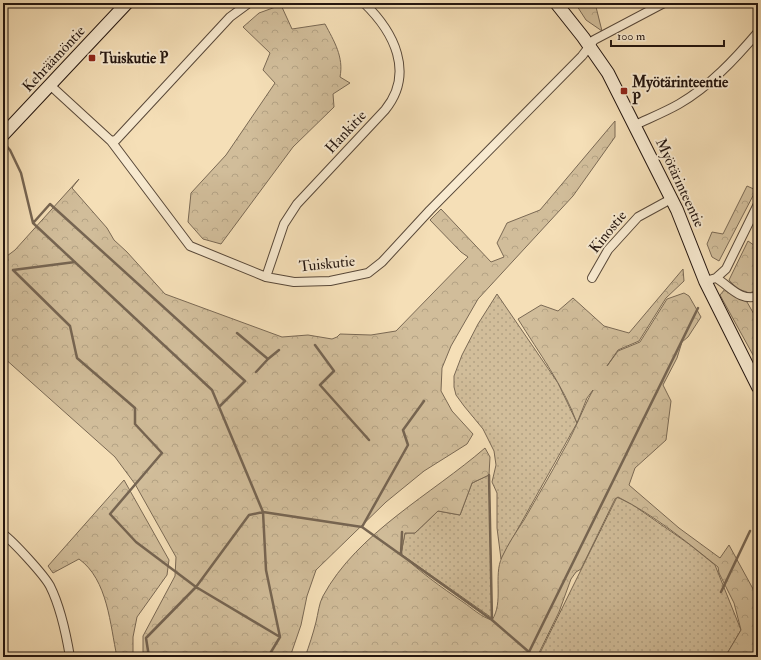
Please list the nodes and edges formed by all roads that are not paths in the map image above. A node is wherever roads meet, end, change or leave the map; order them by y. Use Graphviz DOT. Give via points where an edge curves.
graph roads {
  1 [pos="127,3"];
  2 [pos="249,3"];
  3 [pos="364,3"];
  4 [pos="556,3"];
  5 [pos="664,3"];
  6 [pos="758,32"];
  7 [pos="590,47"];
  8 [pos="51,86"];
  9 [pos="635,125"];
  10 [pos="3,135"];
  11 [pos="111,141"];
  12 [pos="671,199"];
  13 [pos="758,204"];
  14 [pos="266,277"];
  15 [pos="592,278"];
  16 [pos="710,280"];
  17 [pos="758,296"];
  18 [pos="758,387"];
  19 [pos="3,534"];
  20 [pos="70,657"];
  1 -- 8 [label="street, Kehräämöntie"];
  2 -- 11 [label="street" via="230,17 116,140"];
  3 -- 14 [label="street, Hankitie" via="376,14 394,43 401,71 393,101 297,204 284,224"];
  4 -- 7 [label="street, Myötärinteentie"];
  5 -- 7 [label="street, Tuiskutie" via="594,40"];
  6 -- 9 [label="street" via="707,85 678,105"];
  7 -- 9 [label="street, Myötärinteentie" via="608,73"];
  7 -- 14 [label="street, Tuiskutie" via="382,262 368,273 330,281 294,282"];
  8 -- 10 [label="street, Kehräämöntie"];
  8 -- 11 [label="street, Tuiskutie"];
  9 -- 12 [label="street, Myötärinteentie"];
  11 -- 14 [label="street, Tuiskutie" via="190,246"];
  12 -- 15 [label="street, Kinostie" via="638,217 608,250"];
  12 -- 16 [label="street, Myötärinteentie"];
  13 -- 16 [label="street" via="726,269"];
  16 -- 17 [label="street" via="742,297"];
  16 -- 18 [label="street, Myötärinteentie"];
  19 -- 20 [label="street" via="50,585 64,625"];
}
